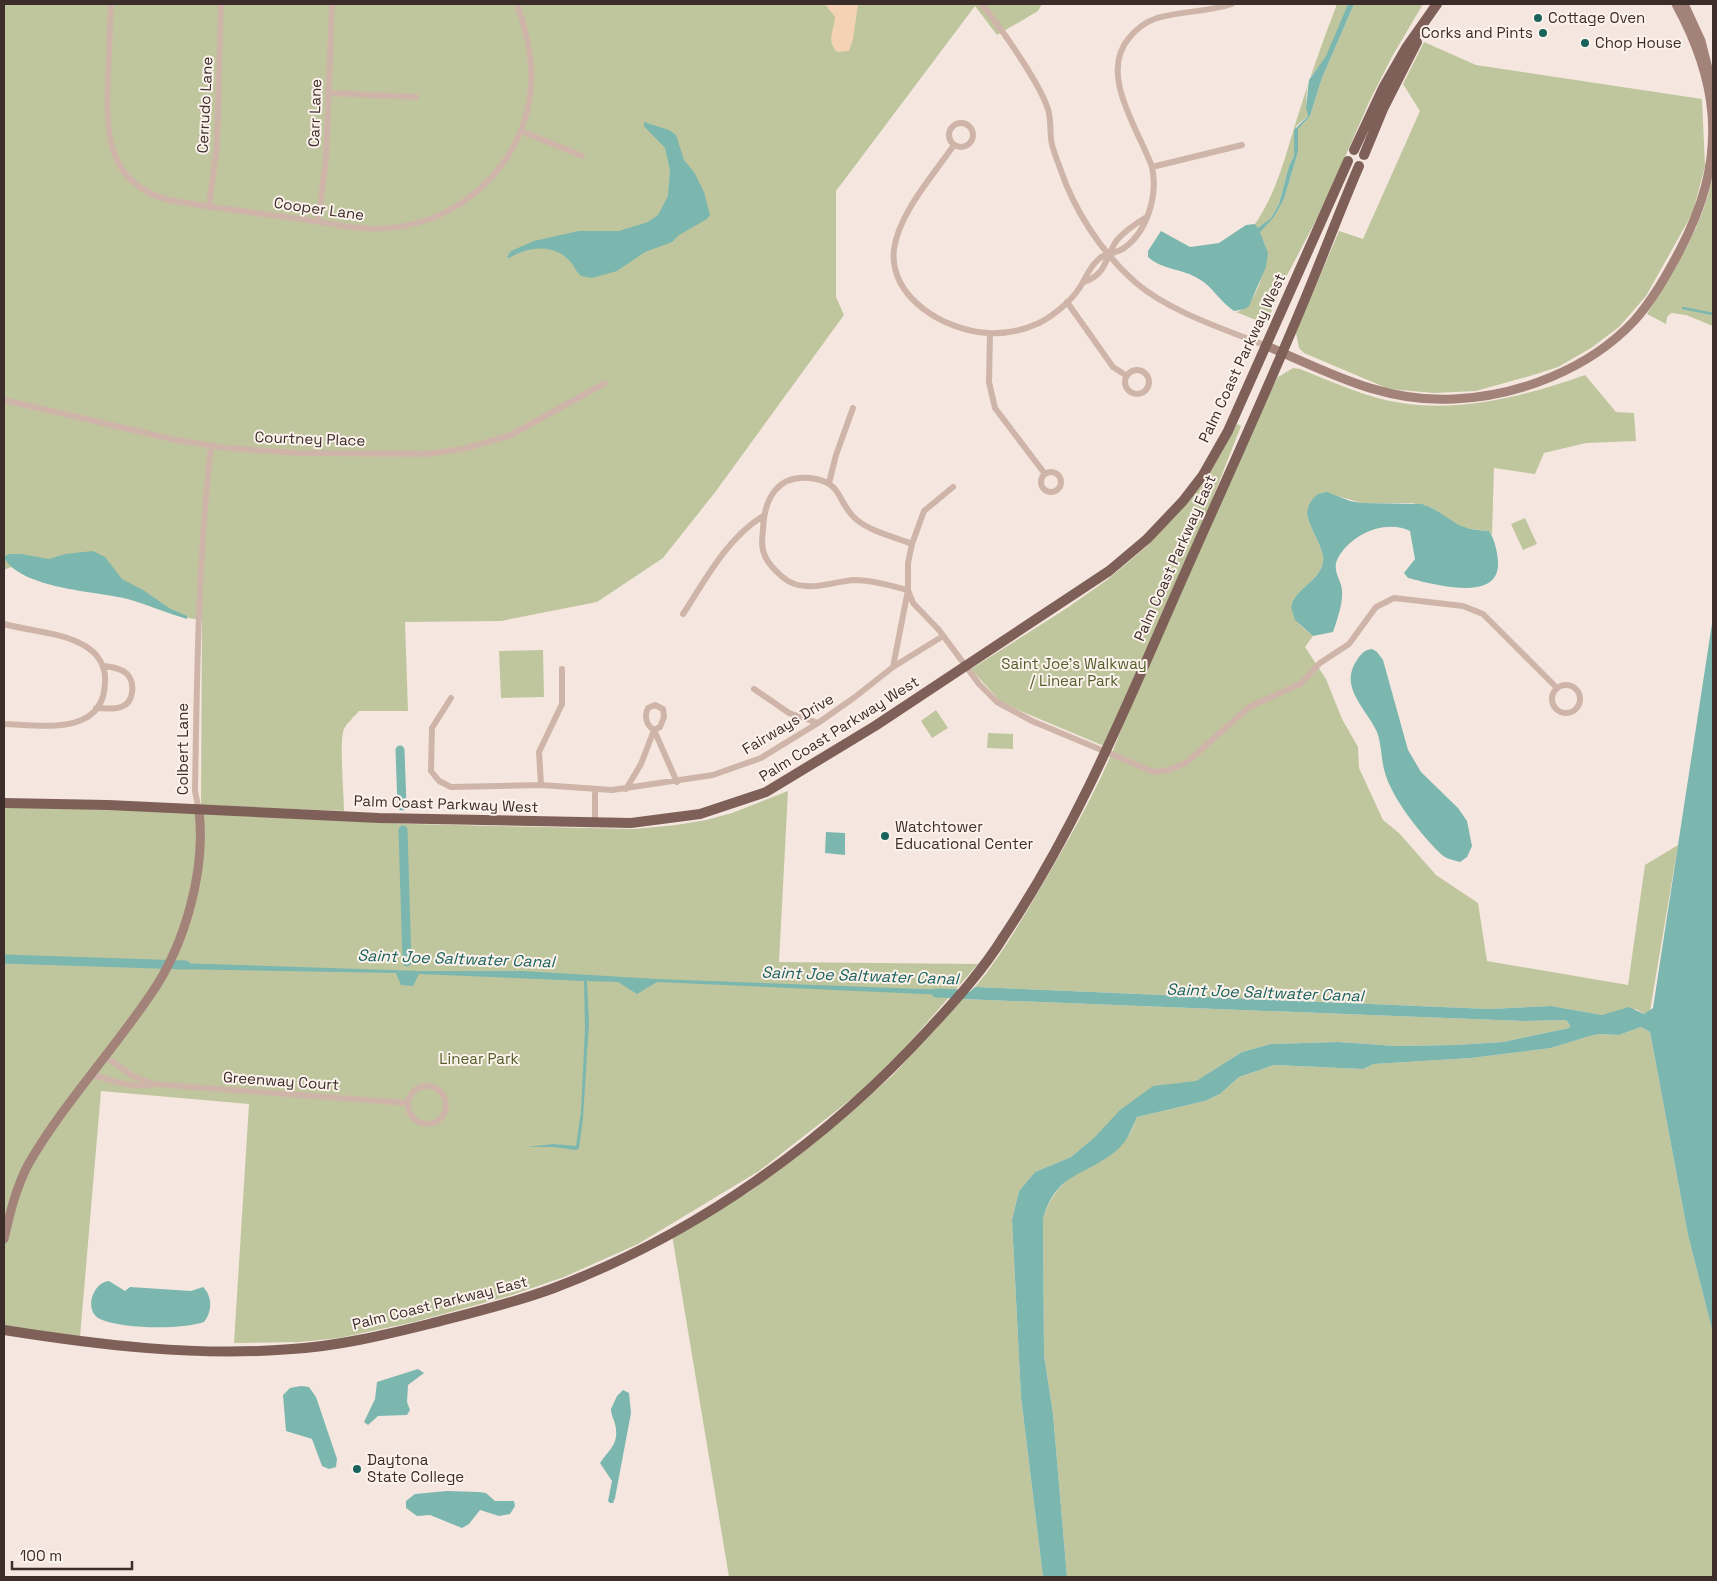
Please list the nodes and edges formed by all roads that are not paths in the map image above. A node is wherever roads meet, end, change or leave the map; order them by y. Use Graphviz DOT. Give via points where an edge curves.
graph roads {
  1 [pos="111,4"];
  2 [pos="221,4"];
  3 [pos="332,4"];
  4 [pos="517,4"];
  5 [pos="981,4"];
  6 [pos="1232,4"];
  7 [pos="1676,4"];
  8 [pos="1684,4"];
  9 [pos="1435,7"];
  10 [pos="328,93"];
  11 [pos="416,97"];
  12 [pos="1711,102"];
  13 [pos="521,131"];
  14 [pos="954,145"];
  15 [pos="1242,145"];
  16 [pos="1354,150"];
  17 [pos="1364,155"];
  18 [pos="582,156"];
  19 [pos="1348,161"];
  20 [pos="1359,166"];
  21 [pos="1152,167"];
  22 [pos="209,206"];
  23 [pos="1145,218"];
  24 [pos="318,222"];
  25 [pos="1110,254"];
  26 [pos="1067,302"];
  27 [pos="990,334"];
  28 [pos="1267,346"];
  29 [pos="1282,352"];
  30 [pos="1127,376"];
  31 [pos="605,383"];
  32 [pos="4,400"];
  33 [pos="853,408"];
  34 [pos="211,446"];
  35 [pos="1045,474"];
  36 [pos="829,483"];
  37 [pos="953,486"];
  38 [pos="763,516"];
  39 [pos="912,544"];
  40 [pos="908,590"];
  41 [pos="683,614"];
  42 [pos="4,624"];
  43 [pos="943,636"];
  44 [pos="103,666"];
  45 [pos="893,667"];
  46 [pos="965,667"];
  47 [pos="562,669"];
  48 [pos="1557,688"];
  49 [pos="754,689"];
  50 [pos="451,698"];
  51 [pos="96,708"];
  52 [pos="818,723"];
  53 [pos="4,724"];
  54 [pos="1106,752"];
  55 [pos="677,782"];
  56 [pos="541,785"];
  57 [pos="595,789"];
  58 [pos="626,789"];
  59 [pos="4,803"];
  60 [pos="199,811"];
  61 [pos="595,822"];
  62 [pos="104,1056"];
  63 [pos="90,1074"];
  64 [pos="153,1084"];
  65 [pos="408,1103"];
  66 [pos="4,1239"];
  67 [pos="4,1330"];
  1 -- 22 [label="street, Cooper Lane" via="107,122 115,158 130,179 146,192 169,200"];
  2 -- 22 [label="street, Cerrudo Lane" via="216,145"];
  3 -- 10 [label="street, Carr Lane"];
  4 -- 13 [label="street, Cooper Lane" via="525,27 531,64 530,97"];
  5 -- 25 [label="street" via="1042,94 1050,119 1052,146 1067,186 1084,219"];
  6 -- 21 [label="street" via="1155,19 1140,26 1124,45 1117,69 1119,87"];
  7 -- 12 [label="street" via="1700,59"];
  8 -- 12 [label="street" via="1707,61"];
  9 -- 16 [label="main road" via="1383,88"];
  9 -- 17 [label="main road" via="1383,109"];
  10 -- 11 [label="street"];
  10 -- 24 [label="street, Carr Lane" via="326,159"];
  12 -- 29 [label="street" via="1710,169 1693,225 1668,271 1634,321 1608,345 1579,364 1551,377 1502,392 1462,399 1429,399 1384,394 1362,387"];
  13 -- 18 [label="street"];
  13 -- 24 [label="street, Cooper Lane" via="510,153 489,181 464,202 441,215 418,223 380,229"];
  14 -- 27 [label="street" via="902,223 895,247 895,266 904,288 927,312 955,327"];
  15 -- 21 [label="street"];
  19 -- 28 [label="main road, Palm Coast Parkway West"];
  20 -- 29 [label="main road, Palm Coast Parkway East"];
  21 -- 23 [label="street" via="1153,194"];
  22 -- 24 [label="street, Cooper Lane"];
  23 -- 25 [label="street" via="1116,241"];
  23 -- 25 [label="street" via="1139,234 1123,249"];
  25 -- 26 [label="street" via="1101,257 1085,273 1084,282"];
  25 -- 28 [label="street" via="1135,282 1179,310"];
  26 -- 27 [label="street" via="1035,325"];
  26 -- 30 [label="street" via="1113,367"];
  27 -- 35 [label="street" via="989,382 995,408"];
  28 -- 29 [label="street"];
  28 -- 46 [label="main road, Palm Coast Parkway West" via="1221,444 1183,501 1109,571"];
  29 -- 54 [label="main road, Palm Coast Parkway East"];
  31 -- 34 [label="street, Courtney Place" via="511,435 453,451 419,454 300,453"];
  32 -- 34 [label="street, Courtney Place"];
  33 -- 36 [label="street"];
  34 -- 60 [label="street, Colbert Lane" via="201,545 195,791"];
  36 -- 38 [label="street" via="810,478 786,482 772,492"];
  36 -- 39 [label="street" via="856,519"];
  37 -- 39 [label="street" via="924,511"];
  38 -- 40 [label="street" via="764,556 791,582 805,586 871,581"];
  38 -- 41 [label="street" via="744,528 732,541"];
  39 -- 40 [label="street"];
  40 -- 43 [label="street" via="913,603"];
  40 -- 45 [label="street"];
  42 -- 44 [label="street" via="78,642 93,652"];
  43 -- 45 [label="street, Fairways Drive"];
  43 -- 46 [label="street"];
  44 -- 51 [label="street" via="105,687"];
  44 -- 51 [label="street" via="125,672 131,681 132,692 128,702 120,708"];
  45 -- 52 [label="street, Fairways Drive"];
  46 -- 54 [label="street" via="1003,706"];
  46 -- 61 [label="main road, Palm Coast Parkway West" via="766,792 685,817 645,822"];
  47 -- 56 [label="street" via="562,704 539,752"];
  48 -- 48 [label="street" via="1552,697 1555,708 1564,712 1574,710 1580,700 1577,690 1567,685"];
  48 -- 54 [label="street" via="1483,614 1462,606 1399,598 1380,604 1344,649 1320,663 1295,687 1249,707 1194,759 1178,767 1154,772"];
  49 -- 52 [label="street" via="789,713"];
  50 -- 56 [label="street, Fairways Drive" via="432,728 434,777 450,786"];
  51 -- 53 [label="street" via="83,720 70,724"];
  52 -- 55 [label="street, Fairways Drive" via="747,764"];
  54 -- 67 [label="main road, Palm Coast Parkway East" via="1066,834 1003,938 945,1012 889,1073 810,1142 748,1188 624,1258 510,1303 415,1328 297,1349 225,1352 161,1349"];
  55 -- 58 [label="street, Fairways Drive"];
  55 -- 58 [label="street" via="654,730 641,764"];
  56 -- 57 [label="street, Fairways Drive"];
  57 -- 58 [label="street, Fairways Drive"];
  57 -- 61 [label="street"];
  59 -- 60 [label="main road, Palm Coast Parkway West"];
  60 -- 61 [label="main road, Palm Coast Parkway West"];
  60 -- 62 [label="street, Colbert Lane" via="202,836 197,873 182,932 153,992"];
  62 -- 63 [label="street, Colbert Lane"];
  62 -- 64 [label="street" via="131,1075"];
  63 -- 64 [label="street" via="131,1086"];
  63 -- 66 [label="street, Colbert Lane" via="28,1165 12,1205"];
  64 -- 65 [label="street, Greenway Court"];
  65 -- 65 [label="street" via="411,1116 428,1125 440,1120 446,1109 444,1097 430,1086 418,1088"];
}
